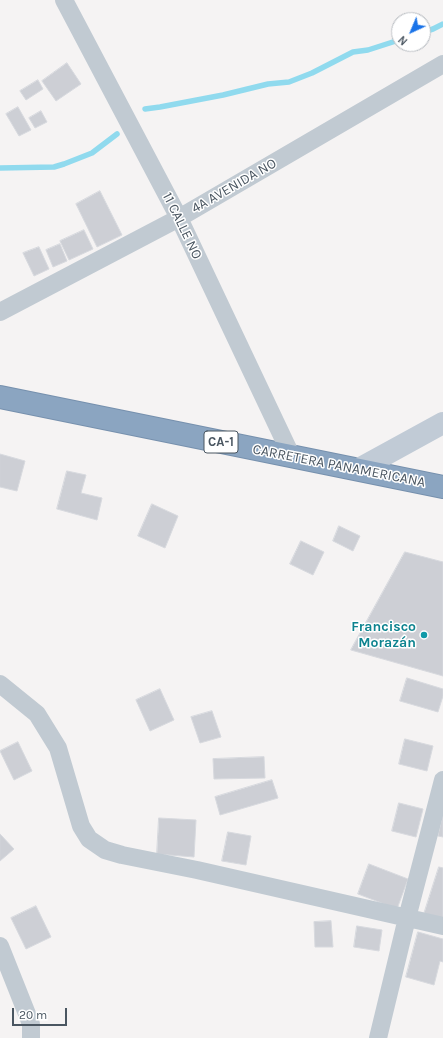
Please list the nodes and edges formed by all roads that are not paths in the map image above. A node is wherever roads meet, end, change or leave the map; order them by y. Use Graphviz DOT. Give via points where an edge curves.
graph roads {
  1 [pos="64,0"];
  2 [pos="443,64"];
  3 [pos="179,218"];
  4 [pos="0,312"];
  5 [pos="0,397"];
  6 [pos="443,423"];
  7 [pos="292,457"];
  8 [pos="359,469"];
  9 [pos="443,487"];
  10 [pos="0,684"];
  11 [pos="443,780"];
  12 [pos="407,918"];
  13 [pos="443,926"];
  14 [pos="0,946"];
  15 [pos="31,1038"];
  16 [pos="378,1038"];
  1 -- 3 [label="street, 11 CALLE NO"];
  2 -- 3 [label="street, 4A AVENIDA NO"];
  3 -- 4 [label="street, 4A AVENIDA NO"];
  3 -- 7 [label="street, 11 CALLE NO"];
  5 -- 7 [label="highway, CARRETERA PANAMERICANA / CA-1"];
  6 -- 8 [label="street"];
  7 -- 8 [label="highway, CARRETERA PANAMERICANA / CA-1"];
  8 -- 9 [label="highway, CARRETERA PANAMERICANA / CA-1"];
  10 -- 12 [label="street" via="37,714 58,748 81,826 89,839 105,850"];
  11 -- 12 [label="street"];
  12 -- 13 [label="street"];
  12 -- 16 [label="street"];
  14 -- 15 [label="street" via="31,1024"];
}
